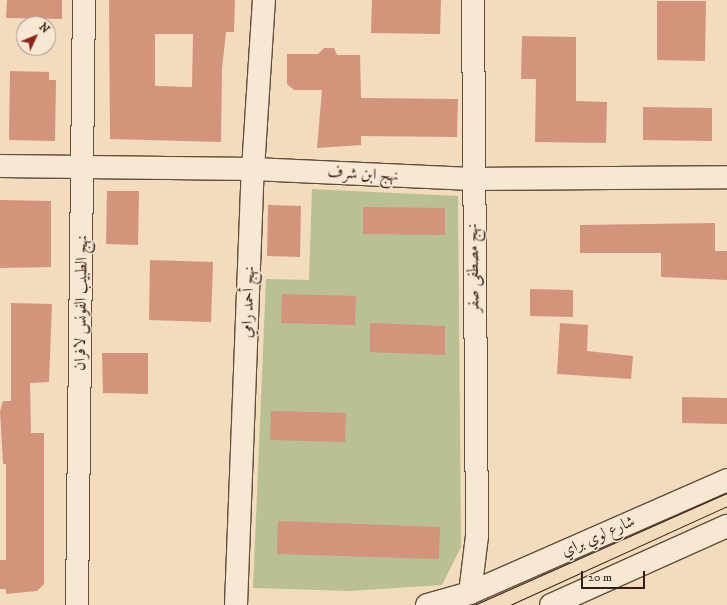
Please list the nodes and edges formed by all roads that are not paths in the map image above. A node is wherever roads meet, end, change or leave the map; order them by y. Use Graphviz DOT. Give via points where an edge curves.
graph roads {
  1 [pos="84,0"];
  2 [pos="264,0"];
  3 [pos="473,0"];
  4 [pos="0,166"];
  5 [pos="83,169"];
  6 [pos="253,169"];
  7 [pos="727,177"];
  8 [pos="472,179"];
  9 [pos="727,480"];
  10 [pos="727,526"];
  11 [pos="470,593"];
  12 [pos="78,605"];
  13 [pos="236,605"];
  14 [pos="427,605"];
  15 [pos="551,605"];
  1 -- 5 [label="street, نهج الطبيب الفونس لافران"];
  2 -- 6 [label="street, نهج أحمد رامي"];
  3 -- 8 [label="street, نهج مصطفى صفر"];
  4 -- 5 [label="street, نهج ابن شرف"];
  5 -- 6 [label="street, نهج ابن شرف"];
  5 -- 12 [label="street, نهج الطبيب الفونس لافران"];
  6 -- 8 [label="street, نهج ابن شرف"];
  6 -- 13 [label="street, نهج أحمد رامي"];
  7 -- 8 [label="street, نهج ابن شرف"];
  8 -- 11 [label="street, نهج مصطفى صفر" via="477,536"];
  9 -- 11 [label="street, شارع لوي براي"];
  10 -- 15 [label="street"];
  11 -- 14 [label="street, شارع لوي براي"];
}
